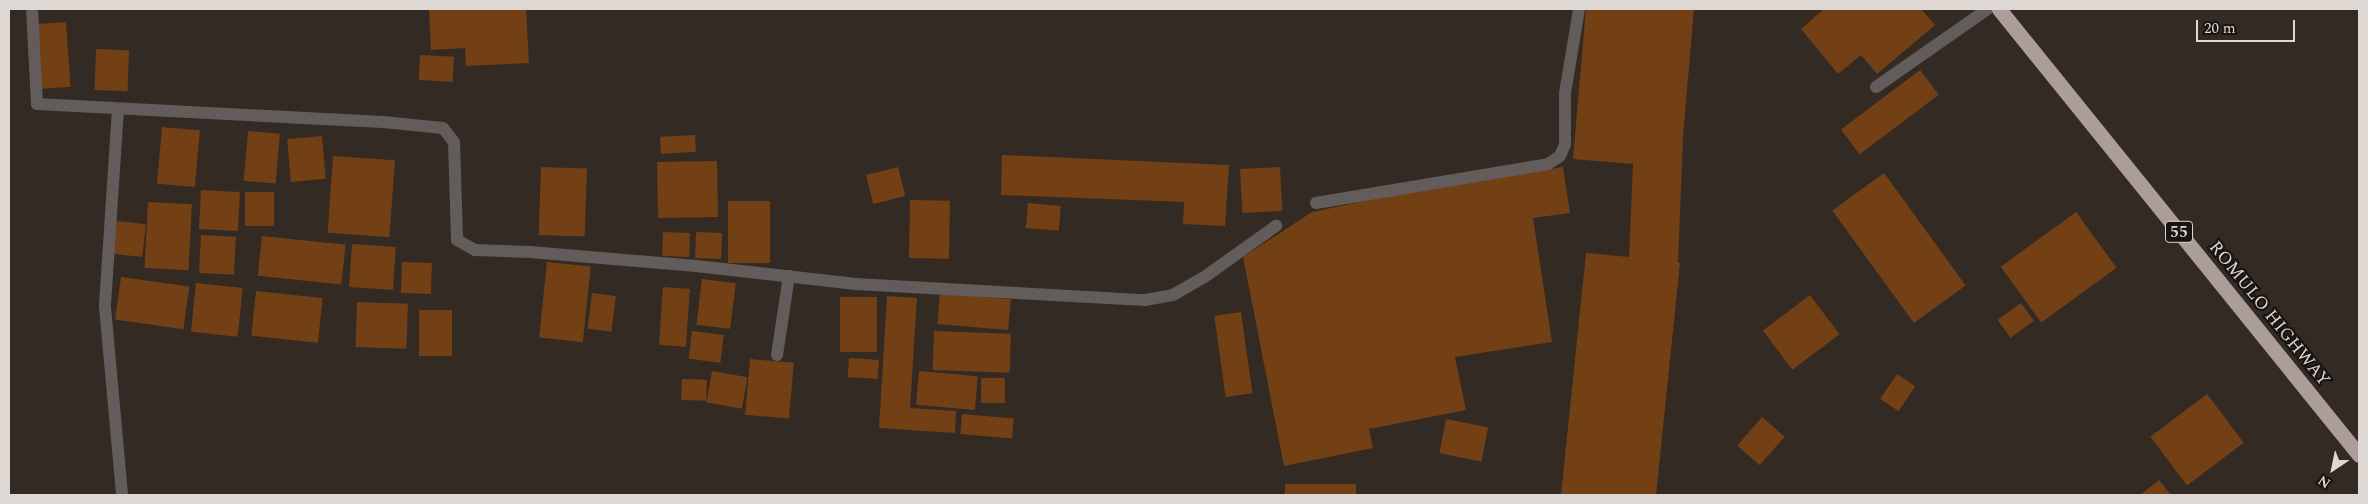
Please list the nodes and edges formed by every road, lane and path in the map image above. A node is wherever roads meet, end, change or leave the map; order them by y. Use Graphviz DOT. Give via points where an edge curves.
graph roads {
  1 [pos="32,9"];
  2 [pos="1579,9"];
  3 [pos="1988,9"];
  4 [pos="1999,9"];
  5 [pos="1876,87"];
  6 [pos="118,109"];
  7 [pos="1316,204"];
  8 [pos="1276,226"];
  9 [pos="790,276"];
  10 [pos="777,355"];
  11 [pos="2359,455"];
  12 [pos="122,495"];
  1 -- 6 [label="street" via="37,104"];
  2 -- 7 [label="street" via="1565,93 1565,144 1560,156 1548,164"];
  3 -- 5 [label="street"];
  4 -- 11 [label="highway, ROMULO HIGHWAY / 55"];
  6 -- 9 [label="street" via="443,128 454,142 457,240 475,250 530,252"];
  6 -- 12 [label="street" via="105,307"];
  8 -- 9 [label="street" via="1203,278 1173,295 1145,300 856,284"];
  9 -- 10 [label="street"];
}
